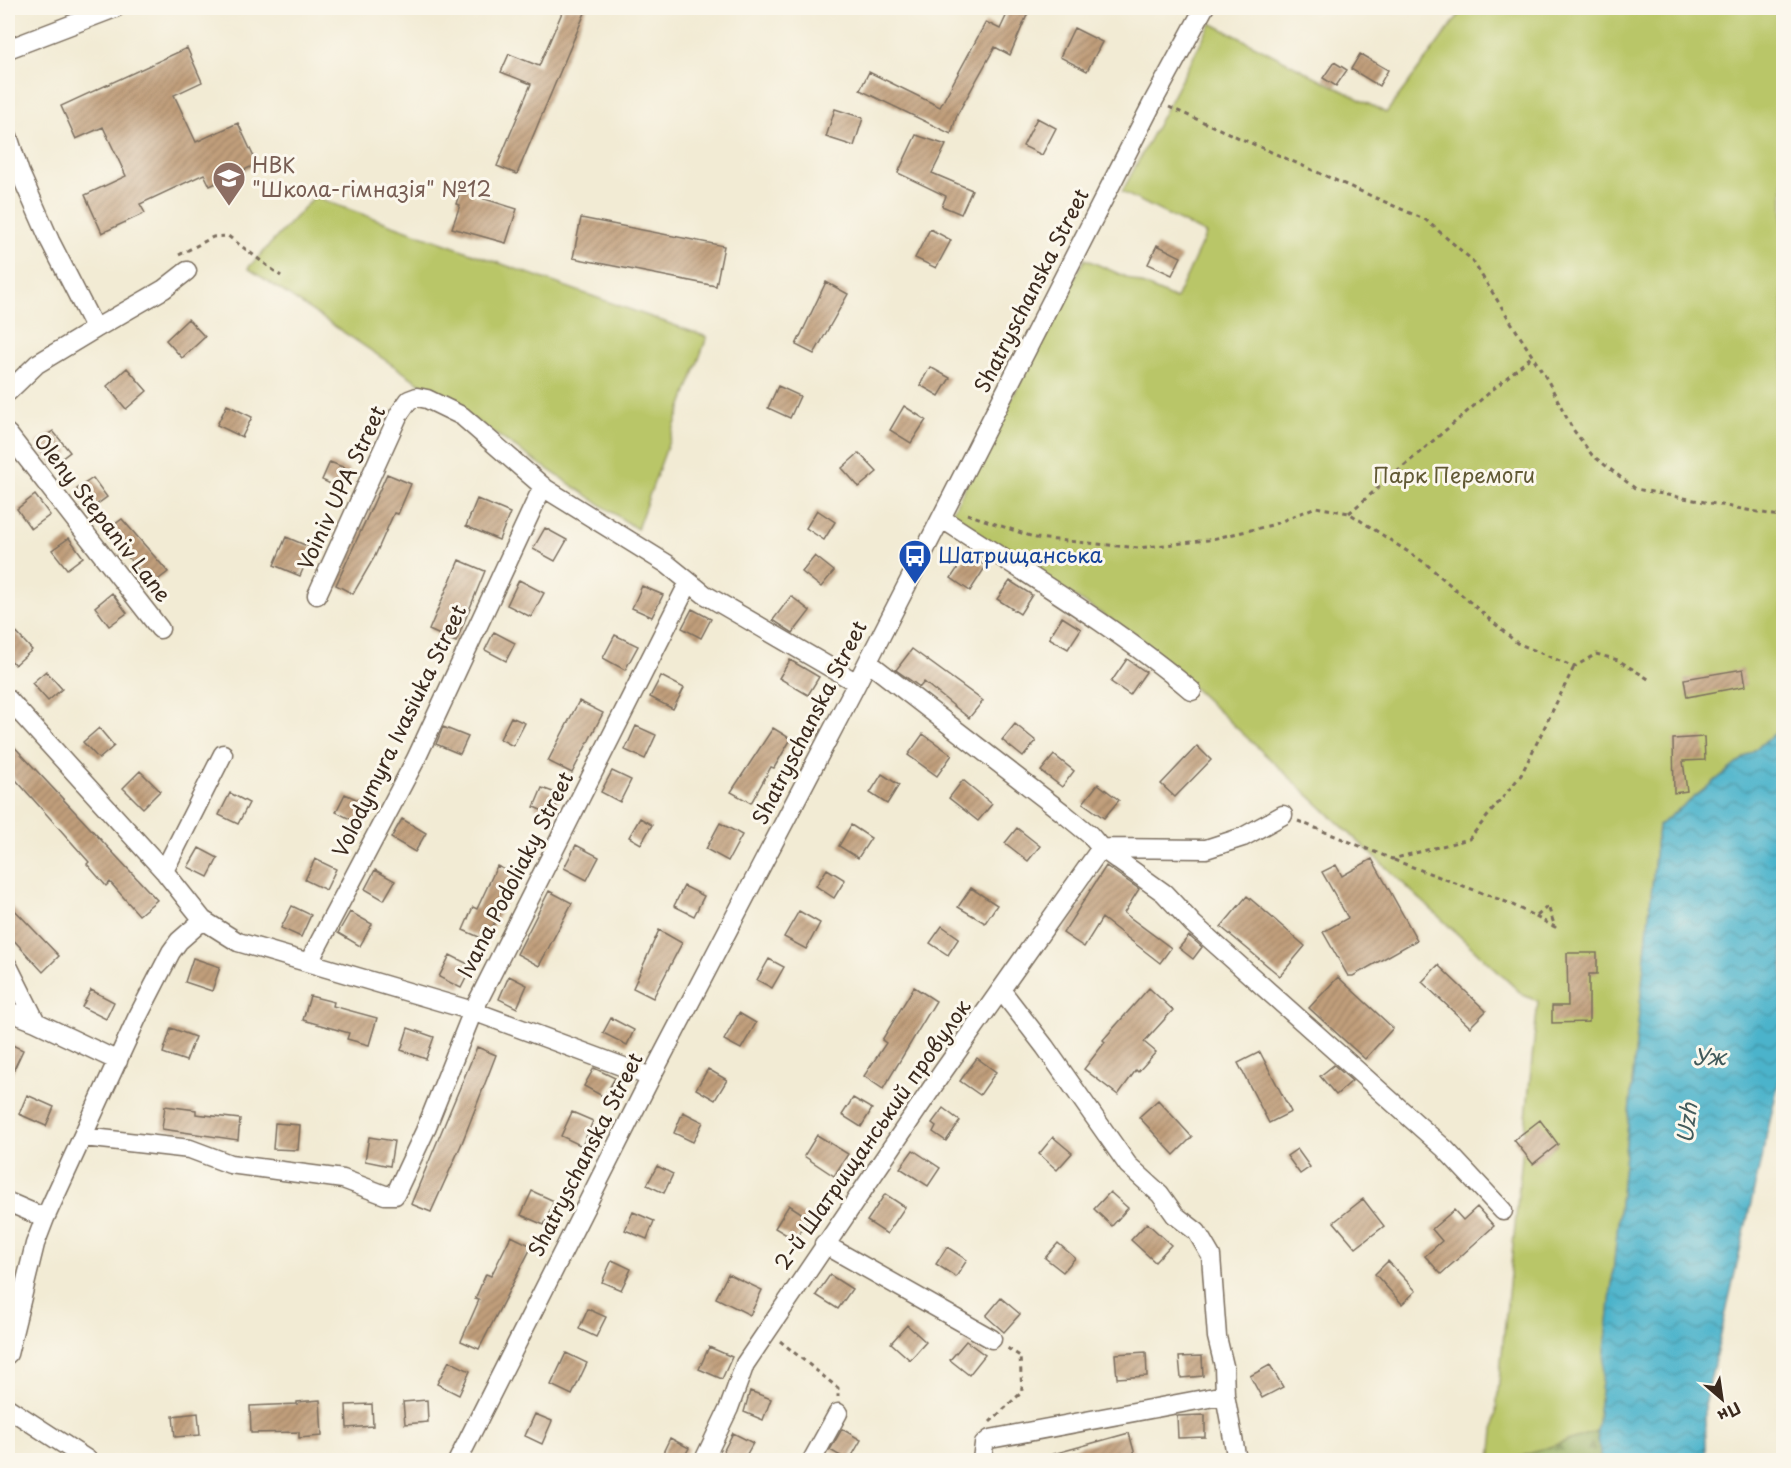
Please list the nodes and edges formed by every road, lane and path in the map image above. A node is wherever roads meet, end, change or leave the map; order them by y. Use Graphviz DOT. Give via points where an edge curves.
graph roads {
  1 [pos="115,8"];
  2 [pos="1204,8"];
  3 [pos="8,30"];
  4 [pos="11,48"];
  5 [pos="1154,100"];
  6 [pos="8,136"];
  7 [pos="8,156"];
  8 [pos="20,173"];
  9 [pos="187,271"];
  10 [pos="281,276"];
  11 [pos="95,329"];
  12 [pos="1533,356"];
  13 [pos="8,392"];
  14 [pos="8,434"];
  15 [pos="543,486"];
  16 [pos="944,512"];
  17 [pos="1349,513"];
  18 [pos="1784,517"];
  19 [pos="688,584"];
  20 [pos="317,595"];
  21 [pos="160,629"];
  22 [pos="868,662"];
  23 [pos="1574,667"];
  24 [pos="1650,680"];
  25 [pos="857,683"];
  26 [pos="1192,691"];
  27 [pos="8,699"];
  28 [pos="223,754"];
  29 [pos="1283,814"];
  30 [pos="1101,849"];
  31 [pos="1392,859"];
  32 [pos="164,871"];
  33 [pos="1536,917"];
  34 [pos="203,920"];
  35 [pos="309,962"];
  36 [pos="8,966"];
  37 [pos="1001,990"];
  38 [pos="8,1011"];
  39 [pos="473,1011"];
  40 [pos="36,1022"];
  41 [pos="118,1061"];
  42 [pos="651,1077"];
  43 [pos="84,1137"];
  44 [pos="8,1202"];
  45 [pos="1503,1211"];
  46 [pos="45,1218"];
  47 [pos="824,1244"];
  48 [pos="769,1327"];
  49 [pos="993,1339"];
  50 [pos="8,1354"];
  51 [pos="1225,1395"];
  52 [pos="8,1408"];
  53 [pos="838,1413"];
  54 [pos="985,1442"];
  55 [pos="88,1461"];
  56 [pos="458,1461"];
  57 [pos="704,1461"];
  58 [pos="812,1461"];
  59 [pos="982,1461"];
  60 [pos="1237,1461"];
  1 -- 4 [label="street"];
  2 -- 5 [label="street, Shatryschanska Street"];
  3 -- 4 [label="street"];
  5 -- 12 [label="path" via="1426,220 1472,260"];
  5 -- 16 [label="street, Shatryschanska Street"];
  6 -- 8 [label="street"];
  7 -- 8 [label="street"];
  8 -- 11 [label="street"];
  9 -- 10 [label="path" via="178,256 220,235 236,241"];
  9 -- 11 [label="street"];
  11 -- 13 [label="street" via="37,364"];
  12 -- 17 [label="path"];
  12 -- 18 [label="path" via="1572,428 1592,455 1636,489"];
  14 -- 21 [label="street, Oleny Stepaniv Lane"];
  15 -- 19 [label="street" via="667,564"];
  15 -- 20 [label="street, Voiniv UPA Street" via="462,416 427,399 409,400 399,414"];
  15 -- 35 [label="street, Volodymyra Ivasiuka Street" via="416,759"];
  16 -- 17 [label="path" via="1036,538 1138,548 1229,535 1272,525 1316,507"];
  16 -- 22 [label="street, Shatryschanska Street"];
  16 -- 26 [label="street" via="1157,661"];
  17 -- 23 [label="path" via="1425,563 1517,643"];
  19 -- 25 [label="street"];
  19 -- 39 [label="street, Ivana Podoliaky Street"];
  22 -- 25 [label="street, Shatryschanska Street"];
  22 -- 30 [label="street" via="1062,812"];
  23 -- 24 [label="path" via="1596,654 1618,660"];
  23 -- 31 [label="path" via="1521,776 1469,839"];
  25 -- 42 [label="street, Shatryschanska Street"];
  27 -- 32 [label="street"];
  28 -- 32 [label="street"];
  29 -- 30 [label="street" via="1244,837 1206,849"];
  29 -- 31 [label="path"];
  30 -- 37 [label="street, 2-й Шатрищанський провулок"];
  30 -- 45 [label="street" via="1164,892 1193,924 1445,1149"];
  31 -- 33 [label="path"];
  32 -- 34 [label="street"];
  33 -- 33 [label="path" via="1546,922 1555,927 1548,906"];
  34 -- 35 [label="street" via="238,942"];
  34 -- 41 [label="street" via="171,952"];
  35 -- 39 [label="street"];
  36 -- 40 [label="street"];
  37 -- 47 [label="street, 2-й Шатрищанський провулок"];
  37 -- 51 [label="street" via="1128,1165 1160,1194 1172,1212 1197,1232 1208,1248"];
  38 -- 40 [label="street"];
  39 -- 42 [label="street"];
  39 -- 43 [label="street, Ivana Podoliaky Street" via="397,1193 390,1196 343,1179 230,1164 190,1149"];
  40 -- 41 [label="street"];
  41 -- 43 [label="street"];
  42 -- 56 [label="street, Shatryschanska Street"];
  43 -- 46 [label="street"];
  44 -- 46 [label="street"];
  46 -- 50 [label="street"];
  47 -- 48 [label="street, 2-й Шатрищанський провулок"];
  47 -- 49 [label="street"];
  48 -- 53 [label="path" via="792,1353 838,1388"];
  48 -- 57 [label="street, 2-й Шатрищанський провулок" via="743,1367"];
  49 -- 54 [label="path" via="1020,1356 1022,1392 986,1426"];
  51 -- 54 [label="street"];
  51 -- 60 [label="street"];
  52 -- 55 [label="street"];
  53 -- 58 [label="street"];
  54 -- 59 [label="street"];
}
